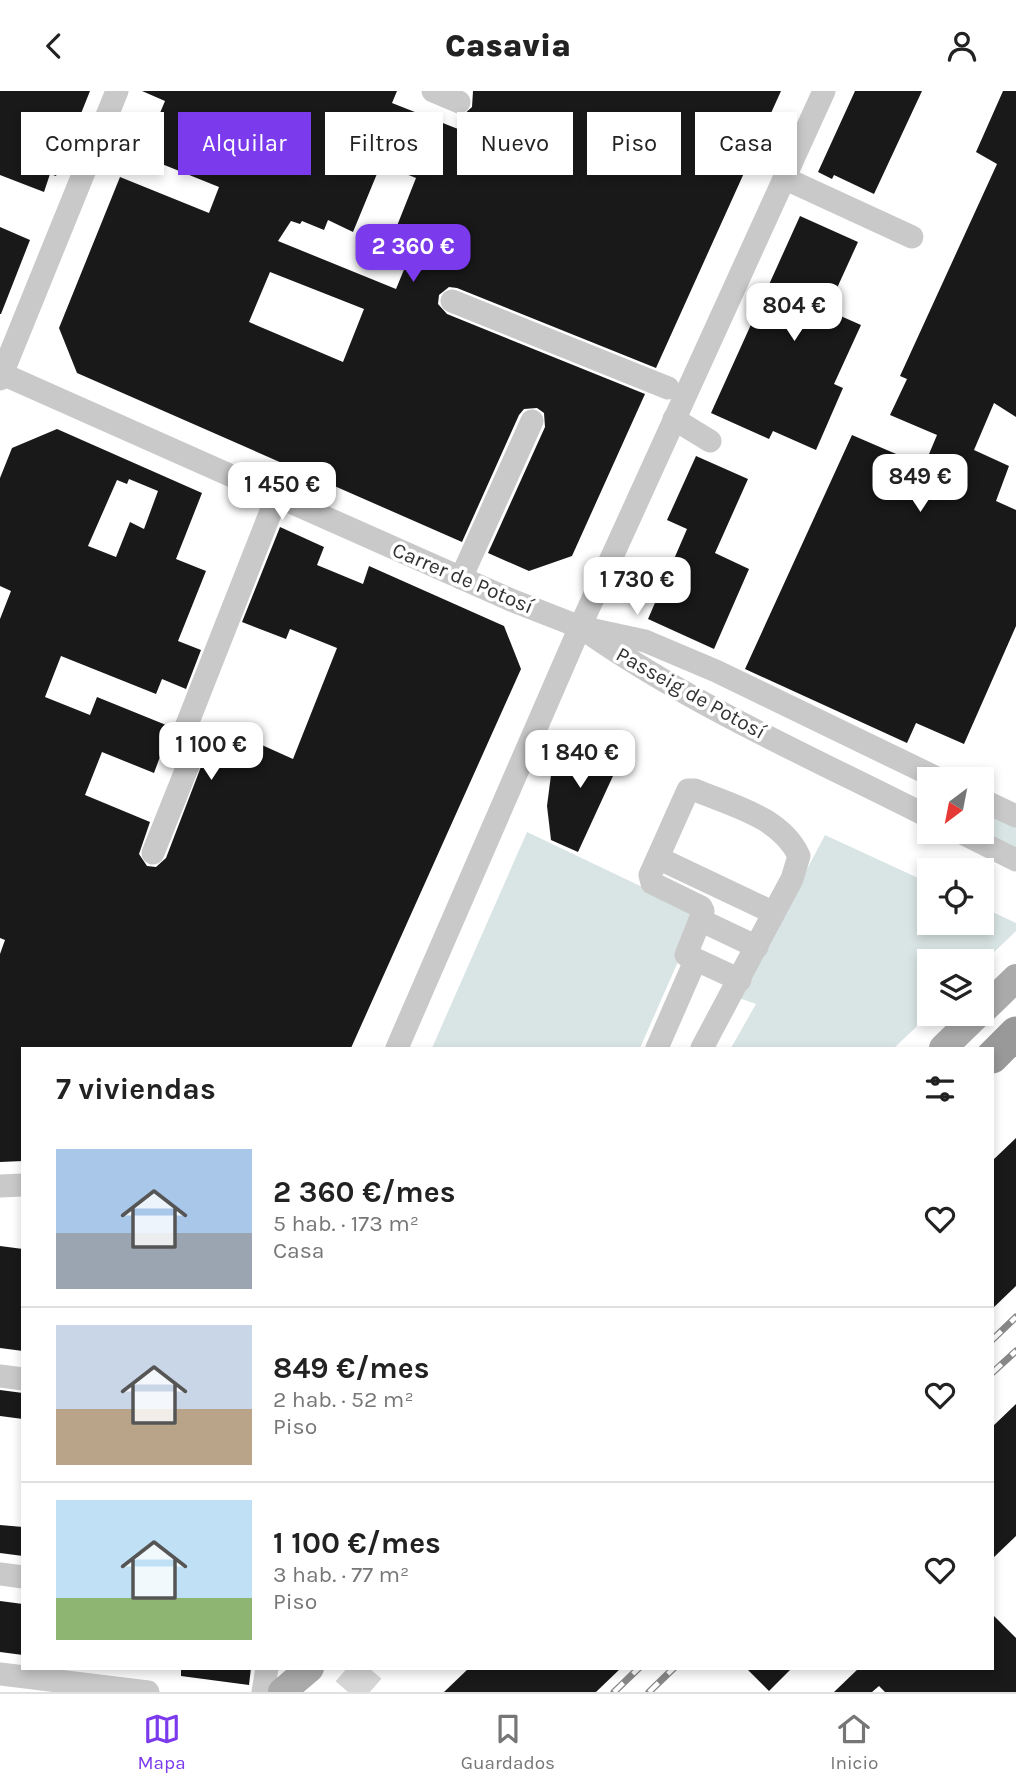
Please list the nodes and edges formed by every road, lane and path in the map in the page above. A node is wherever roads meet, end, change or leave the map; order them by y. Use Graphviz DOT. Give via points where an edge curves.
graph roads {
  1 [pos="117,91"];
  2 [pos="433,91"];
  3 [pos="824,91"];
  4 [pos="459,102"];
  5 [pos="784,178"];
  6 [pos="912,237"];
  7 [pos="452,301"];
  8 [pos="1,376"];
  9 [pos="668,388"];
  10 [pos="674,419"];
  11 [pos="531,421"];
  12 [pos="710,441"];
  13 [pos="277,496"];
  14 [pos="461,578"];
  15 [pos="580,627"];
  16 [pos="917,768"];
  17 [pos="994,806"];
  18 [pos="917,811"];
  19 [pos="1016,816"];
  20 [pos="984,844"];
  21 [pos="153,853"];
  22 [pos="1016,860"];
  23 [pos="654,867"];
  24 [pos="774,913"];
  25 [pos="700,920"];
  26 [pos="757,947"];
  27 [pos="695,961"];
  28 [pos="1016,978"];
  29 [pos="740,980"];
  30 [pos="994,999"];
  31 [pos="966,1026"];
  32 [pos="1016,1034"];
  33 [pos="397,1047"];
  34 [pos="657,1047"];
  35 [pos="703,1047"];
  36 [pos="944,1047"];
  37 [pos="994,1055"];
  38 [pos="21,1185"];
  39 [pos="0,1186"];
  40 [pos="0,1377"];
  41 [pos="21,1379"];
  42 [pos="0,1574"];
  43 [pos="21,1577"];
  44 [pos="267,1670"];
  45 [pos="302,1672"];
  46 [pos="0,1674"];
  47 [pos="73,1680"];
  48 [pos="0,1685"];
  49 [pos="148,1692"];
  50 [pos="263,1692"];
  51 [pos="282,1692"];
  1 -- 8 [label="street"];
  2 -- 4 [label="street"];
  3 -- 5 [label="street"];
  5 -- 6 [label="street"];
  5 -- 10 [label="street"];
  7 -- 9 [label="street"];
  8 -- 13 [label="street, Carrer de Potosí"];
  10 -- 12 [label="street"];
  10 -- 15 [label="street"];
  11 -- 14 [label="street"];
  13 -- 14 [label="street, Carrer de Potosí"];
  13 -- 21 [label="street" via="184,732 200,738"];
  14 -- 15 [label="street, Carrer de Potosí"];
  15 -- 16 [label="street, Passeig de Potosí" via="645,641"];
  15 -- 18 [label="street, Passeig de Potosí" via="633,664"];
  15 -- 33 [label="street"];
  17 -- 19 [label="street"];
  20 -- 22 [label="street"];
  23 -- 24 [label="street"];
  23 -- 24 [label="street" via="688,790 695,790 779,827 792,841 799,856"];
  23 -- 25 [label="street" via="652,883 701,907"];
  24 -- 26 [label="street"];
  25 -- 26 [label="street"];
  25 -- 27 [label="street" via="685,951"];
  26 -- 29 [label="street"];
  27 -- 29 [label="street"];
  27 -- 34 [label="street"];
  28 -- 30 [label="main road"];
  29 -- 35 [label="street"];
  31 -- 36 [label="main road"];
  32 -- 37 [label="highway"];
  38 -- 39 [label="street"];
  40 -- 41 [label="street"];
  42 -- 43 [label="street"];
  44 -- 50 [label="street"];
  45 -- 51 [label="main road"];
  46 -- 47 [label="street"];
  47 -- 48 [label="street"];
  47 -- 49 [label="street"];
}
